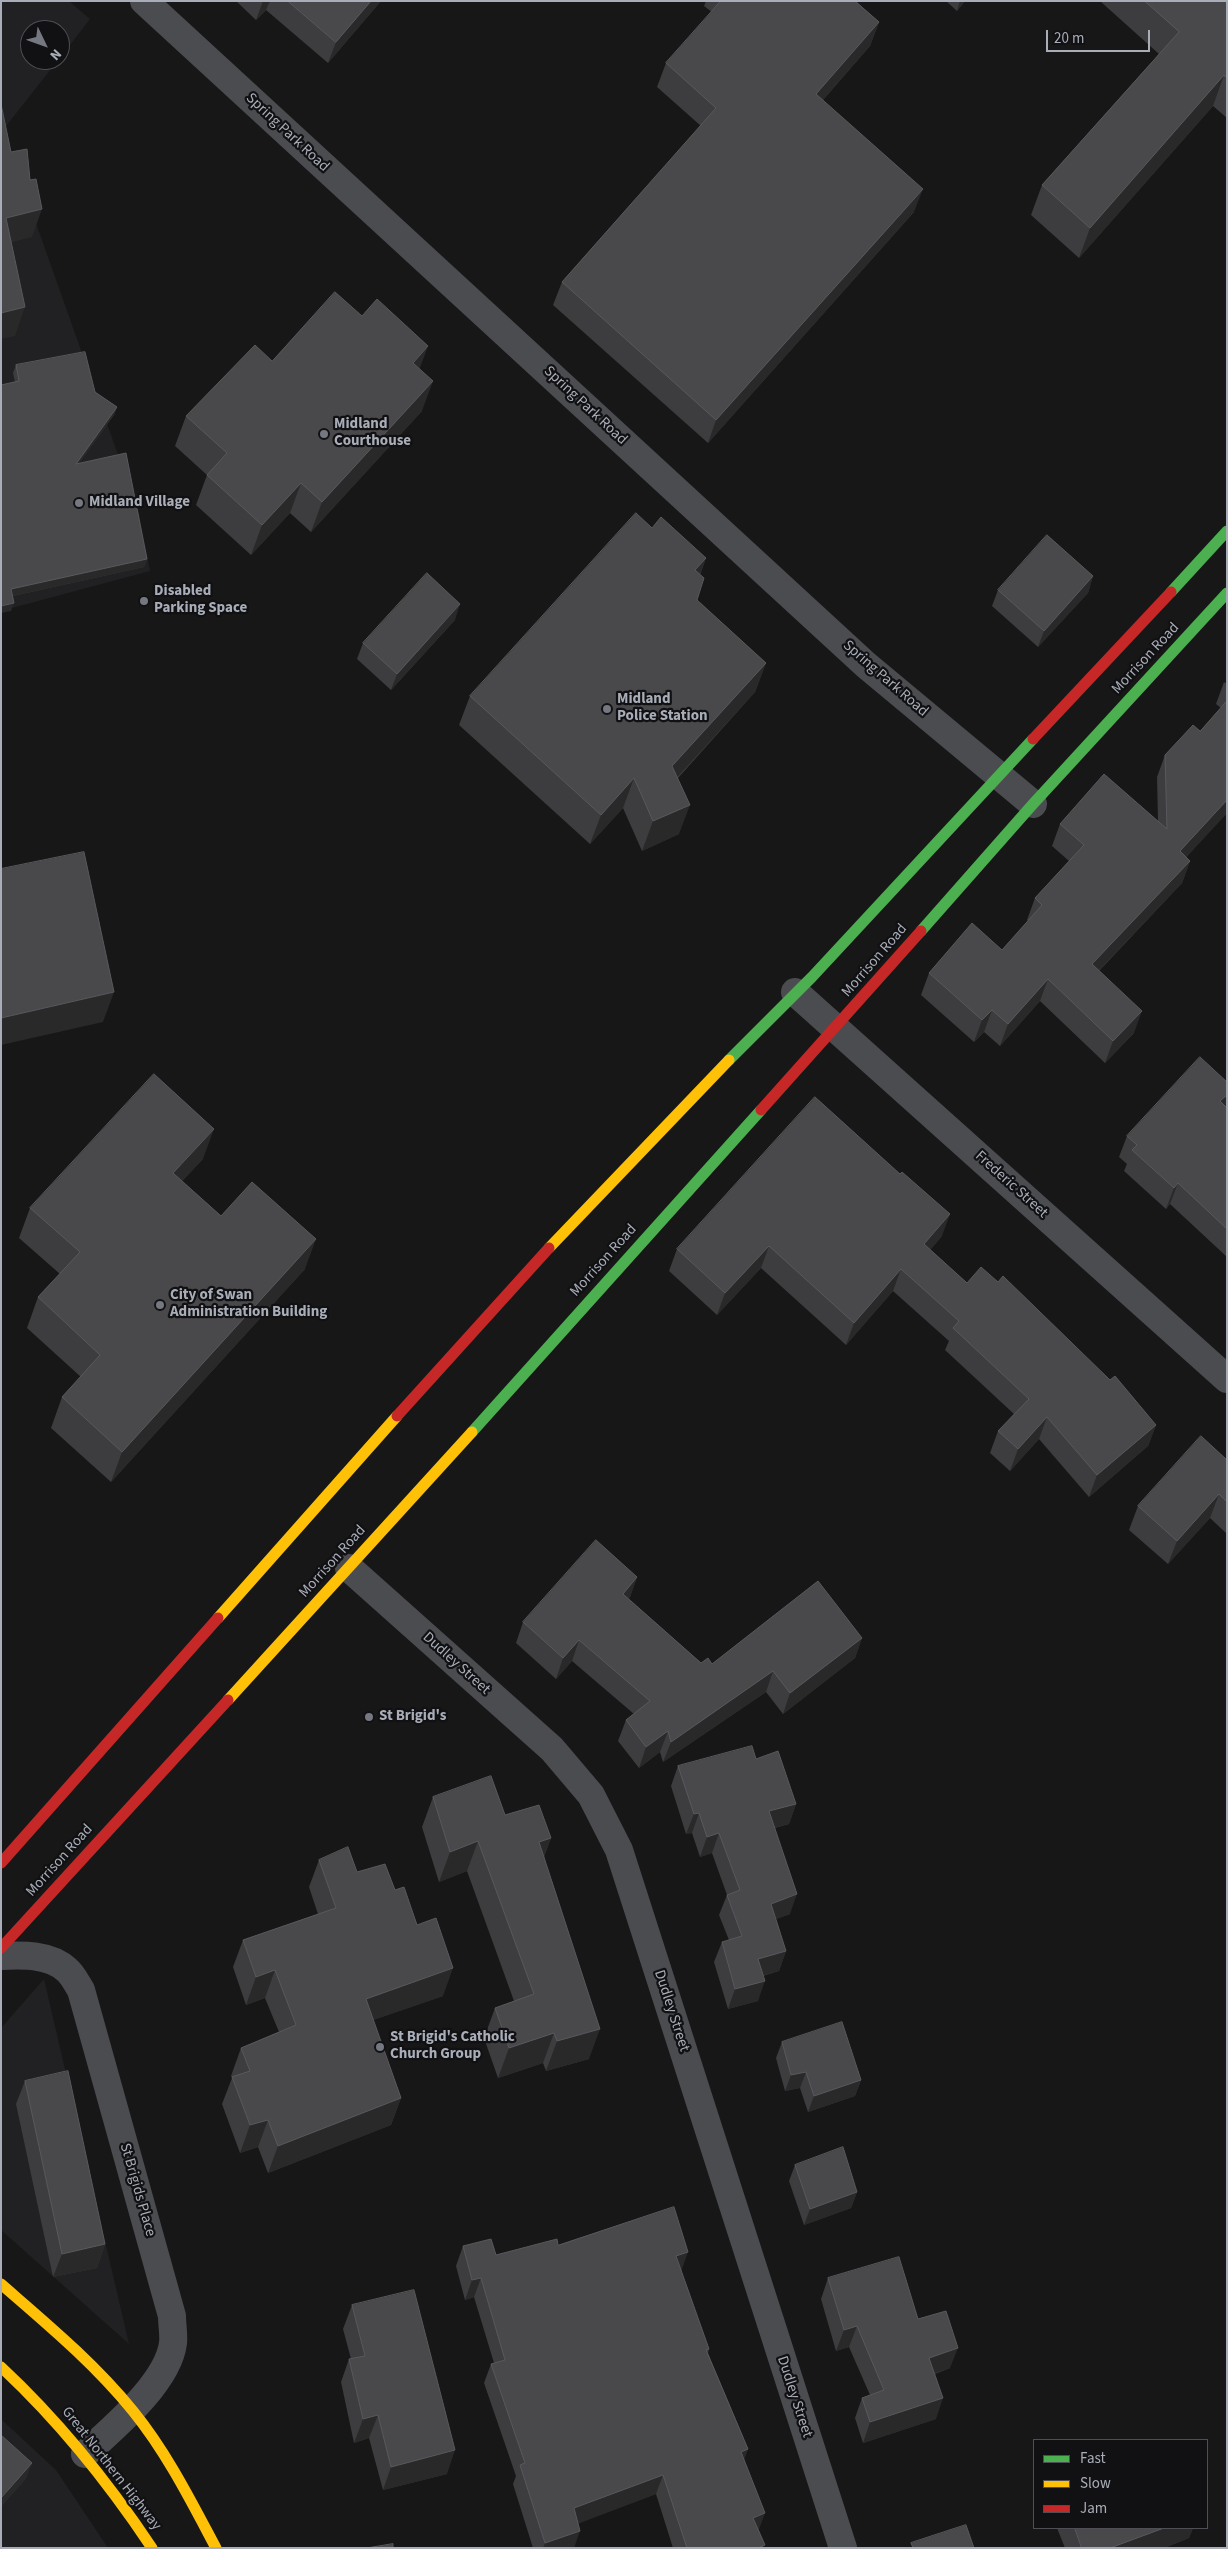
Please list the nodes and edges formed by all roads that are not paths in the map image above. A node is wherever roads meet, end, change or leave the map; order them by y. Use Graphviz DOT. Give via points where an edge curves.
graph roads {
  1 [pos="151,3"];
  2 [pos="1227,531"];
  3 [pos="1227,593"];
  4 [pos="999,776"];
  5 [pos="1033,804"];
  6 [pos="795,992"];
  7 [pos="836,1027"];
  8 [pos="1227,1379"];
  9 [pos="348,1568"];
  10 [pos="1,1863"];
  11 [pos="1,1948"];
  12 [pos="1,1956"];
  13 [pos="1,2284"];
  14 [pos="1,2367"];
  15 [pos="132,2411"];
  16 [pos="85,2454"];
  17 [pos="152,2548"];
  18 [pos="216,2548"];
  19 [pos="843,2548"];
  1 -- 4 [label="street, Spring Park Road" via="866,665"];
  2 -- 4 [label="main road, Morrison Road"];
  3 -- 5 [label="main road, Morrison Road"];
  4 -- 5 [label="street, Spring Park Road"];
  4 -- 6 [label="main road, Morrison Road"];
  5 -- 7 [label="main road, Morrison Road"];
  6 -- 7 [label="street, Frederic Street"];
  6 -- 10 [label="main road, Morrison Road" via="685,1103 510,1289"];
  7 -- 8 [label="street, Frederic Street"];
  7 -- 9 [label="main road, Morrison Road"];
  9 -- 11 [label="main road, Morrison Road"];
  9 -- 19 [label="street, Dudley Street" via="552,1749 591,1795 619,1850"];
  12 -- 15 [label="street, St Brigids Place" via="45,1958 67,1969 81,1990 172,2316 173,2345 159,2377"];
  13 -- 15 [label="main road" via="96,2370"];
  14 -- 16 [label="main road, Great Northern Highway"];
  15 -- 16 [label="street, St Brigids Place"];
  15 -- 18 [label="main road" via="166,2455"];
  16 -- 17 [label="main road, Great Northern Highway"];
}
